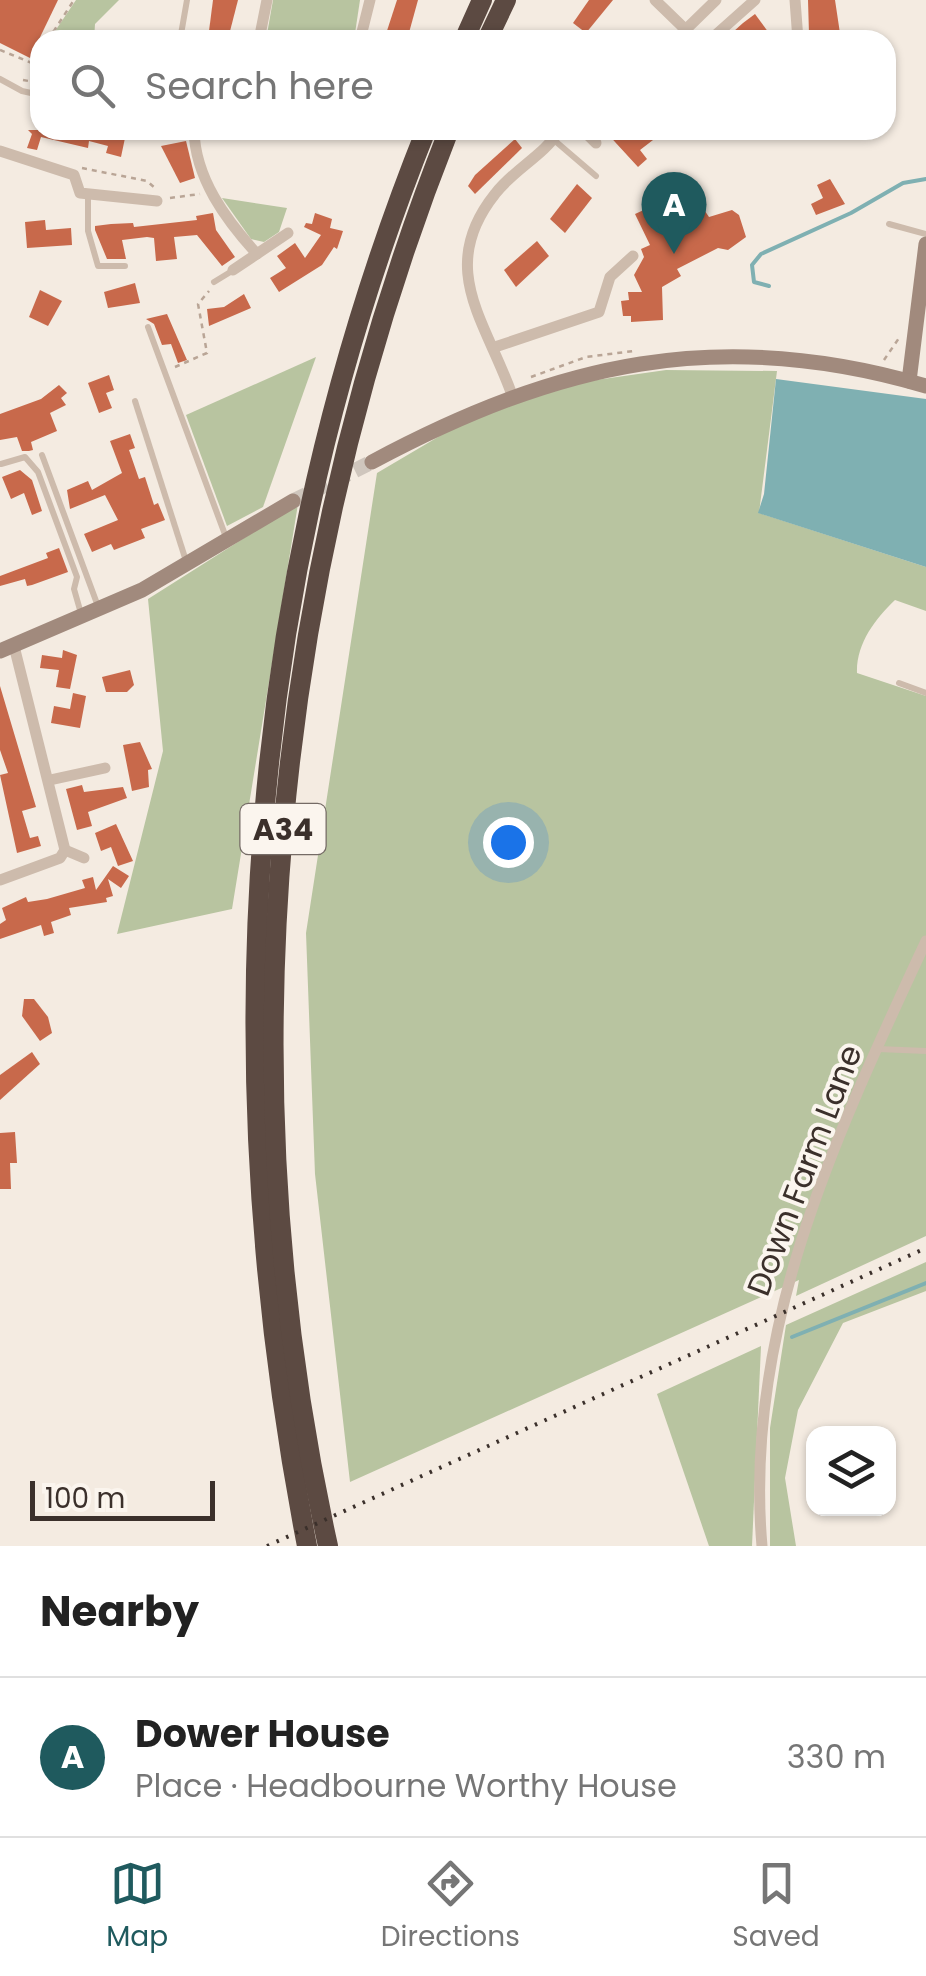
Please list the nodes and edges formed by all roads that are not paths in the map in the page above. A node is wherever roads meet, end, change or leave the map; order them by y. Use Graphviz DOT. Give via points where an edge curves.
graph roads {
  1 [pos="187,0"];
  2 [pos="267,0"];
  3 [pos="370,0"];
  4 [pos="482,0"];
  5 [pos="506,0"];
  6 [pos="654,0"];
  7 [pos="716,0"];
  8 [pos="755,0"];
  9 [pos="796,0"];
  10 [pos="182,30"];
  11 [pos="262,30"];
  12 [pos="362,30"];
  13 [pos="468,30"];
  14 [pos="492,30"];
  15 [pos="686,30"];
  16 [pos="721,30"];
  17 [pos="798,30"];
  18 [pos="0,79"];
  19 [pos="30,93"];
  20 [pos="197,140"];
  21 [pos="422,140"];
  22 [pos="445,140"];
  23 [pos="552,140"];
  24 [pos="562,140"];
  25 [pos="593,140"];
  26 [pos="596,143"];
  27 [pos="0,151"];
  28 [pos="596,176"];
  29 [pos="88,194"];
  30 [pos="157,202"];
  31 [pos="889,224"];
  32 [pos="288,233"];
  33 [pos="926,234"];
  34 [pos="926,244"];
  35 [pos="256,254"];
  36 [pos="633,256"];
  37 [pos="125,266"];
  38 [pos="233,270"];
  39 [pos="214,282"];
  40 [pos="148,328"];
  41 [pos="495,348"];
  42 [pos="909,382"];
  43 [pos="926,386"];
  44 [pos="512,395"];
  45 [pos="135,402"];
  46 [pos="42,455"];
  47 [pos="372,462"];
  48 [pos="1,464"];
  49 [pos="294,501"];
  50 [pos="228,541"];
  51 [pos="188,565"];
  52 [pos="100,610"];
  53 [pos="82,618"];
  54 [pos="7,649"];
  55 [pos="899,683"];
  56 [pos="926,694"];
  57 [pos="105,768"];
  58 [pos="50,780"];
  59 [pos="64,850"];
  60 [pos="84,858"];
  61 [pos="0,880"];
  62 [pos="926,941"];
  63 [pos="878,1049"];
  64 [pos="926,1051"];
  65 [pos="307,1546"];
  66 [pos="328,1546"];
  67 [pos="762,1546"];
  1 -- 10 [label="lane"];
  2 -- 11 [label="street"];
  3 -- 12 [label="street"];
  4 -- 13 [label="highway"];
  5 -- 14 [label="highway"];
  6 -- 15 [label="street"];
  7 -- 15 [label="street"];
  8 -- 16 [label="street"];
  9 -- 17 [label="street"];
  18 -- 19 [label="lane"];
  20 -- 35 [label="street" via="222,212"];
  21 -- 65 [label="highway, A34" via="329,422 294,579 264,790 252,1017 256,1168 276,1380"];
  22 -- 66 [label="highway, A34" via="396,274 340,466 300,680 278,879 278,1180 302,1406"];
  23 -- 41 [label="street" via="494,195 471,232 465,283"];
  24 -- 28 [label="lane"];
  25 -- 26 [label="street"];
  27 -- 29 [label="street" via="74,175 80,193"];
  29 -- 30 [label="street"];
  29 -- 37 [label="lane" via="88,232 98,266"];
  31 -- 33 [label="lane"];
  32 -- 35 [label="street"];
  34 -- 42 [label="street"];
  35 -- 38 [label="street"];
  36 -- 41 [label="street" via="610,277 599,312"];
  38 -- 39 [label="lane"];
  40 -- 50 [label="lane"];
  41 -- 44 [label="street"];
  42 -- 43 [label="street"];
  42 -- 44 [label="street" via="717,355 630,364"];
  44 -- 47 [label="street"];
  45 -- 51 [label="lane"];
  46 -- 52 [label="lane"];
  48 -- 53 [label="lane" via="25,457 38,472 77,577"];
  49 -- 50 [label="street"];
  50 -- 51 [label="street"];
  51 -- 52 [label="street"];
  52 -- 53 [label="street"];
  53 -- 54 [label="street"];
  54 -- 58 [label="street"];
  55 -- 56 [label="lane"];
  57 -- 58 [label="street"];
  58 -- 59 [label="street"];
  59 -- 60 [label="street"];
  59 -- 61 [label="street" via="60,858"];
  62 -- 63 [label="street, Down Farm Lane"];
  63 -- 64 [label="lane"];
  63 -- 67 [label="street, Down Farm Lane" via="780,1304 760,1438"];
}
